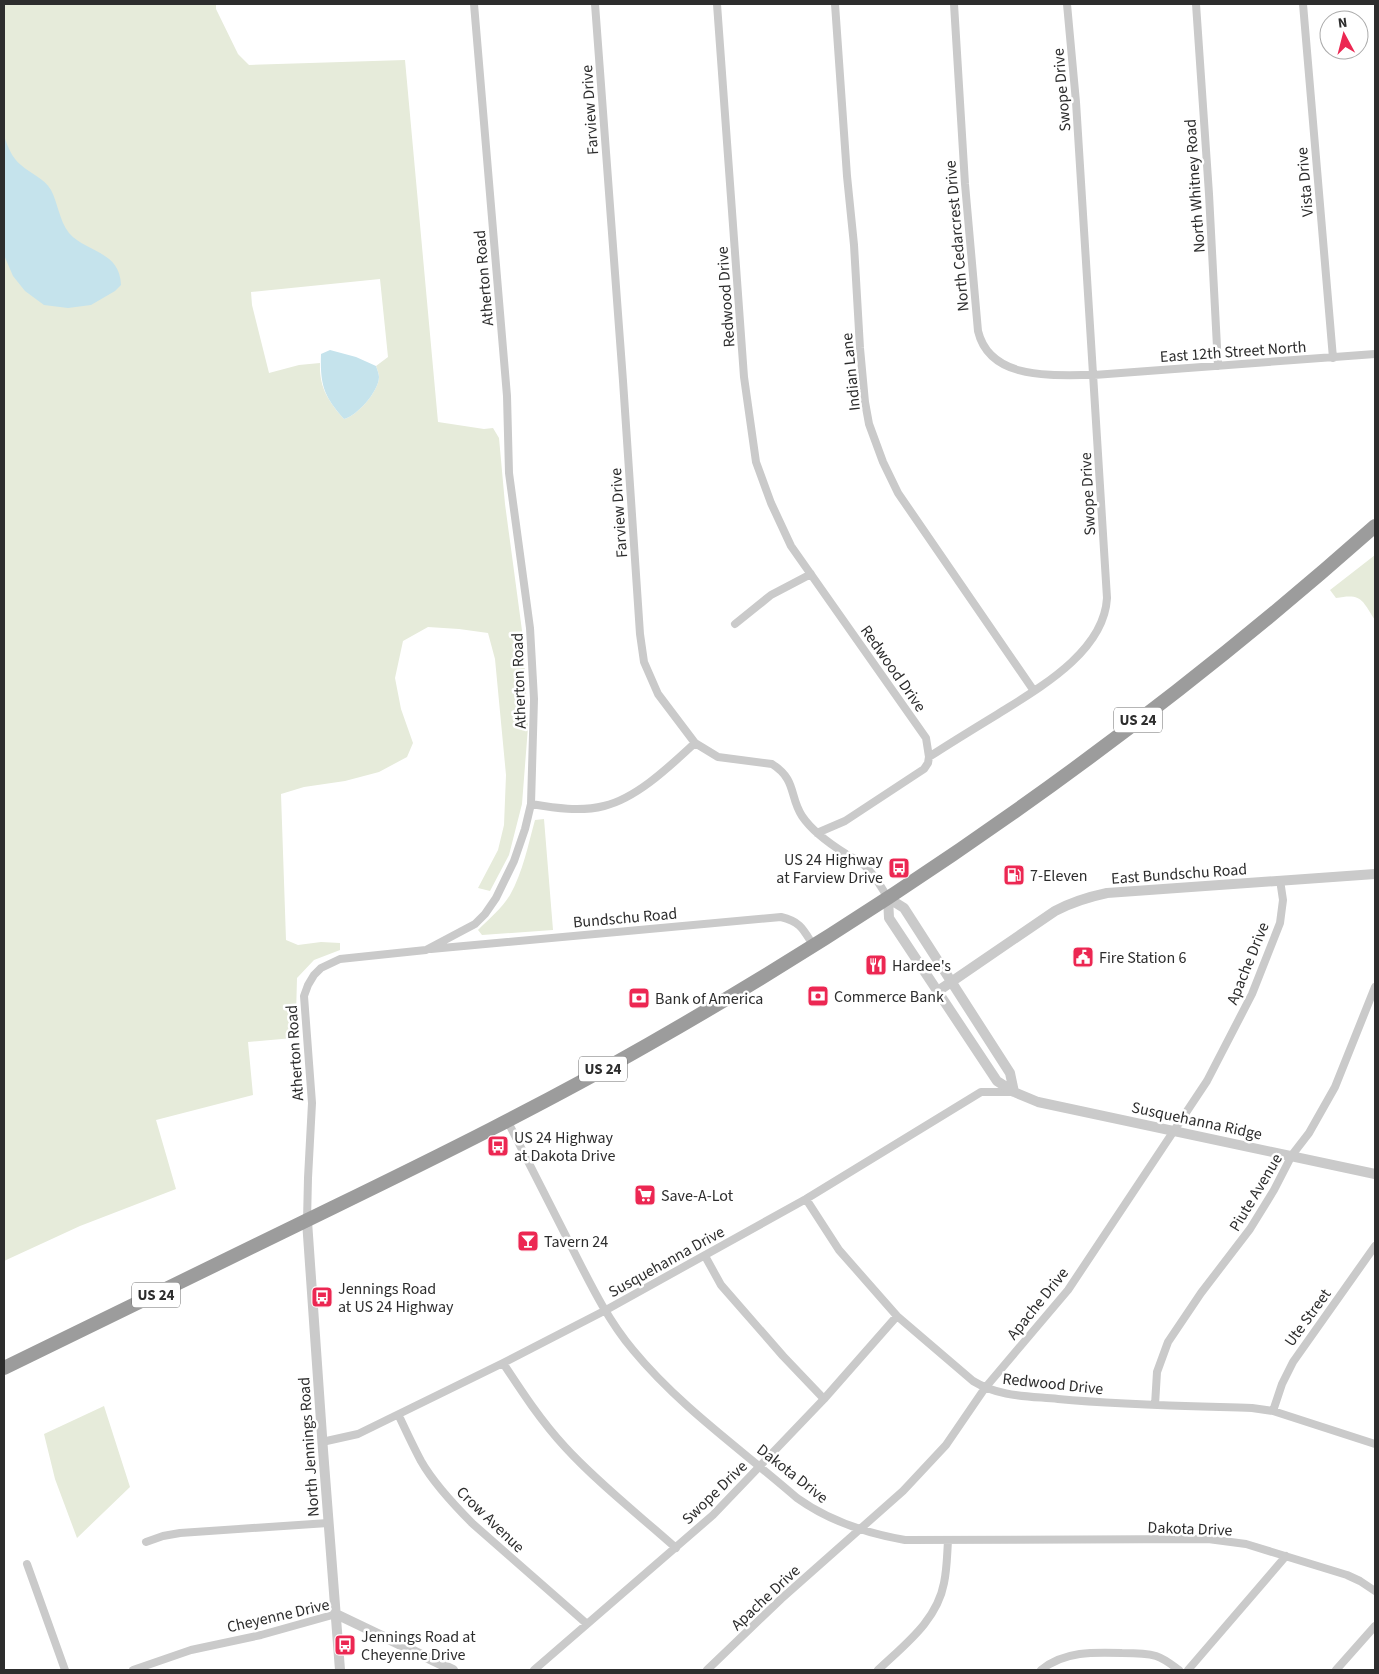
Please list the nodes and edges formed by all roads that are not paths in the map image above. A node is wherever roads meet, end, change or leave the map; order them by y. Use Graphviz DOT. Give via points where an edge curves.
graph roads {
  1 [pos="474,4"];
  2 [pos="595,4"];
  3 [pos="717,4"];
  4 [pos="835,4"];
  5 [pos="954,4"];
  6 [pos="1067,4"];
  7 [pos="1196,4"];
  8 [pos="1303,4"];
  9 [pos="1375,354"];
  10 [pos="1333,358"];
  11 [pos="1218,366"];
  12 [pos="1094,375"];
  13 [pos="1375,526"];
  14 [pos="811,574"];
  15 [pos="735,624"];
  16 [pos="1034,691"];
  17 [pos="695,743"];
  18 [pos="929,757"];
  19 [pos="531,804"];
  20 [pos="817,833"];
  21 [pos="1375,874"];
  22 [pos="1280,880"];
  23 [pos="888,898"];
  24 [pos="812,945"];
  25 [pos="929,948"];
  26 [pos="426,950"];
  27 [pos="916,956"];
  28 [pos="950,982"];
  29 [pos="1375,987"];
  30 [pos="938,991"];
  31 [pos="1014,1092"];
  32 [pos="507,1120"];
  33 [pos="1175,1131"];
  34 [pos="1292,1155"];
  35 [pos="1375,1174"];
  36 [pos="806,1199"];
  37 [pos="307,1221"];
  38 [pos="1375,1246"];
  39 [pos="705,1256"];
  40 [pos="606,1310"];
  41 [pos="897,1316"];
  42 [pos="503,1363"];
  43 [pos="4,1368"];
  44 [pos="985,1388"];
  45 [pos="824,1399"];
  46 [pos="1155,1405"];
  47 [pos="1272,1411"];
  48 [pos="398,1416"];
  49 [pos="322,1442"];
  50 [pos="1375,1444"];
  51 [pos="760,1466"];
  52 [pos="328,1523"];
  53 [pos="860,1529"];
  54 [pos="948,1541"];
  55 [pos="146,1542"];
  56 [pos="676,1548"];
  57 [pos="1286,1556"];
  58 [pos="27,1564"];
  59 [pos="1375,1591"];
  60 [pos="336,1614"];
  61 [pos="587,1624"];
  62 [pos="1375,1626"];
  63 [pos="66,1670"];
  64 [pos="133,1670"];
  65 [pos="340,1670"];
  66 [pos="453,1670"];
  67 [pos="534,1670"];
  68 [pos="707,1670"];
  69 [pos="878,1670"];
  70 [pos="1041,1670"];
  71 [pos="1180,1670"];
  72 [pos="1188,1670"];
  73 [pos="1336,1670"];
  1 -- 19 [label="street, Atherton Road" via="507,396 509,473 530,628 534,699"];
  2 -- 17 [label="street, Farview Drive" via="640,634 644,662 658,694"];
  3 -- 14 [label="street, Redwood Drive" via="751,440 771,503 791,546"];
  4 -- 16 [label="street, Indian Lane" via="860,348 870,424 898,493"];
  5 -- 12 [label="street, North Cedarcrest Drive" via="964,184 980,339 985,349 1002,365 1048,375"];
  6 -- 12 [label="street, Swope Drive"];
  7 -- 11 [label="street, North Whitney Road"];
  8 -- 10 [label="street, Vista Drive"];
  9 -- 10 [label="street, East 12th Street North"];
  10 -- 11 [label="street, East 12th Street North"];
  11 -- 12 [label="street, East 12th Street North"];
  12 -- 16 [label="street, Swope Drive" via="1106,609 1100,626 1081,653 1058,675"];
  13 -- 23 [label="highway, US 24" via="1172,694 1032,798"];
  14 -- 15 [label="street" via="771,595"];
  14 -- 18 [label="street, Redwood Drive" via="926,738"];
  16 -- 18 [label="street, Swope Drive"];
  17 -- 19 [label="street" via="641,787 612,804 582,809"];
  17 -- 20 [label="street, Farview Drive" via="718,757 772,764 779,768 790,782 802,815"];
  18 -- 20 [label="street, Swope Drive" via="924,769 845,822"];
  19 -- 26 [label="street, Atherton Road" via="514,862 485,914 475,924"];
  20 -- 23 [label="street, Farview Drive" via="865,866"];
  21 -- 22 [label="street, East Bundschu Road"];
  22 -- 28 [label="street, East Bundschu Road" via="1088,897 1055,912"];
  22 -- 33 [label="street, Apache Drive" via="1283,900 1280,923 1252,994 1207,1081"];
  23 -- 24 [label="highway, US 24"];
  23 -- 25 [label="street" via="904,908"];
  23 -- 27 [label="street, Susquehanna Ridge" via="889,918"];
  24 -- 26 [label="street, Bundschu Road" via="801,926 781,917"];
  24 -- 32 [label="highway, US 24" via="647,1045"];
  25 -- 27 [label="street"];
  25 -- 28 [label="street"];
  26 -- 37 [label="street, Atherton Road" via="340,959 321,968 308,985 304,996 312,1103"];
  27 -- 30 [label="street, Susquehanna Ridge"];
  28 -- 30 [label="street, East Bundschu Road"];
  28 -- 31 [label="street" via="1010,1073"];
  29 -- 34 [label="street, Piute Avenue" via="1335,1087 1309,1133"];
  30 -- 31 [label="street, Susquehanna Ridge" via="997,1081"];
  31 -- 33 [label="street, Susquehanna Ridge" via="1038,1102"];
  31 -- 36 [label="street, Susquehanna Drive" via="981,1092"];
  32 -- 37 [label="highway, US 24"];
  32 -- 40 [label="street, Dakota Drive"];
  33 -- 34 [label="street, Susquehanna Ridge"];
  33 -- 44 [label="street, Apache Drive" via="1068,1290"];
  34 -- 35 [label="street, Susquehanna Ridge"];
  34 -- 46 [label="street, Piute Avenue" via="1250,1229 1168,1342 1157,1372"];
  36 -- 39 [label="street, Susquehanna Drive"];
  36 -- 41 [label="street, Redwood Drive" via="839,1250"];
  37 -- 43 [label="highway, US 24"];
  37 -- 49 [label="street, North Jennings Road"];
  38 -- 47 [label="street, Ute Street" via="1293,1362"];
  39 -- 40 [label="street, Susquehanna Drive"];
  39 -- 45 [label="street" via="721,1285"];
  40 -- 42 [label="street, Susquehanna Drive"];
  40 -- 51 [label="street, Dakota Drive" via="632,1349 660,1380"];
  41 -- 44 [label="street, Redwood Drive"];
  41 -- 45 [label="street, Swope Drive"];
  42 -- 48 [label="street, Susquehanna Drive"];
  42 -- 56 [label="street" via="534,1410 564,1446"];
  44 -- 46 [label="street, Redwood Drive" via="1014,1395"];
  44 -- 53 [label="street, Apache Drive" via="946,1445 903,1491"];
  45 -- 51 [label="street, Swope Drive"];
  46 -- 47 [label="street, Redwood Drive"];
  47 -- 50 [label="street, Redwood Drive"];
  48 -- 49 [label="street, Susquehanna Drive" via="358,1434"];
  48 -- 61 [label="street, Crow Avenue" via="422,1462 456,1507"];
  49 -- 52 [label="street, North Jennings Road"];
  51 -- 53 [label="street, Dakota Drive" via="816,1512"];
  51 -- 56 [label="street, Swope Drive"];
  52 -- 55 [label="street" via="180,1533"];
  52 -- 60 [label="street, North Jennings Road"];
  53 -- 54 [label="street, Dakota Drive" via="904,1540"];
  53 -- 68 [label="street, Apache Drive"];
  54 -- 57 [label="street, Dakota Drive" via="1208,1539 1246,1544"];
  54 -- 69 [label="street" via="944,1584 936,1607 914,1637"];
  56 -- 61 [label="street, Swope Drive"];
  57 -- 59 [label="street, Dakota Drive" via="1347,1575"];
  57 -- 72 [label="street"];
  58 -- 63 [label="street"];
  60 -- 64 [label="street, Cheyenne Drive" via="191,1650"];
  60 -- 65 [label="street, North Jennings Road"];
  60 -- 66 [label="street, Cheyenne Drive"];
  61 -- 67 [label="street, Swope Drive"];
  62 -- 73 [label="street"];
  70 -- 71 [label="street" via="1062,1658 1105,1652 1149,1654"];
}
